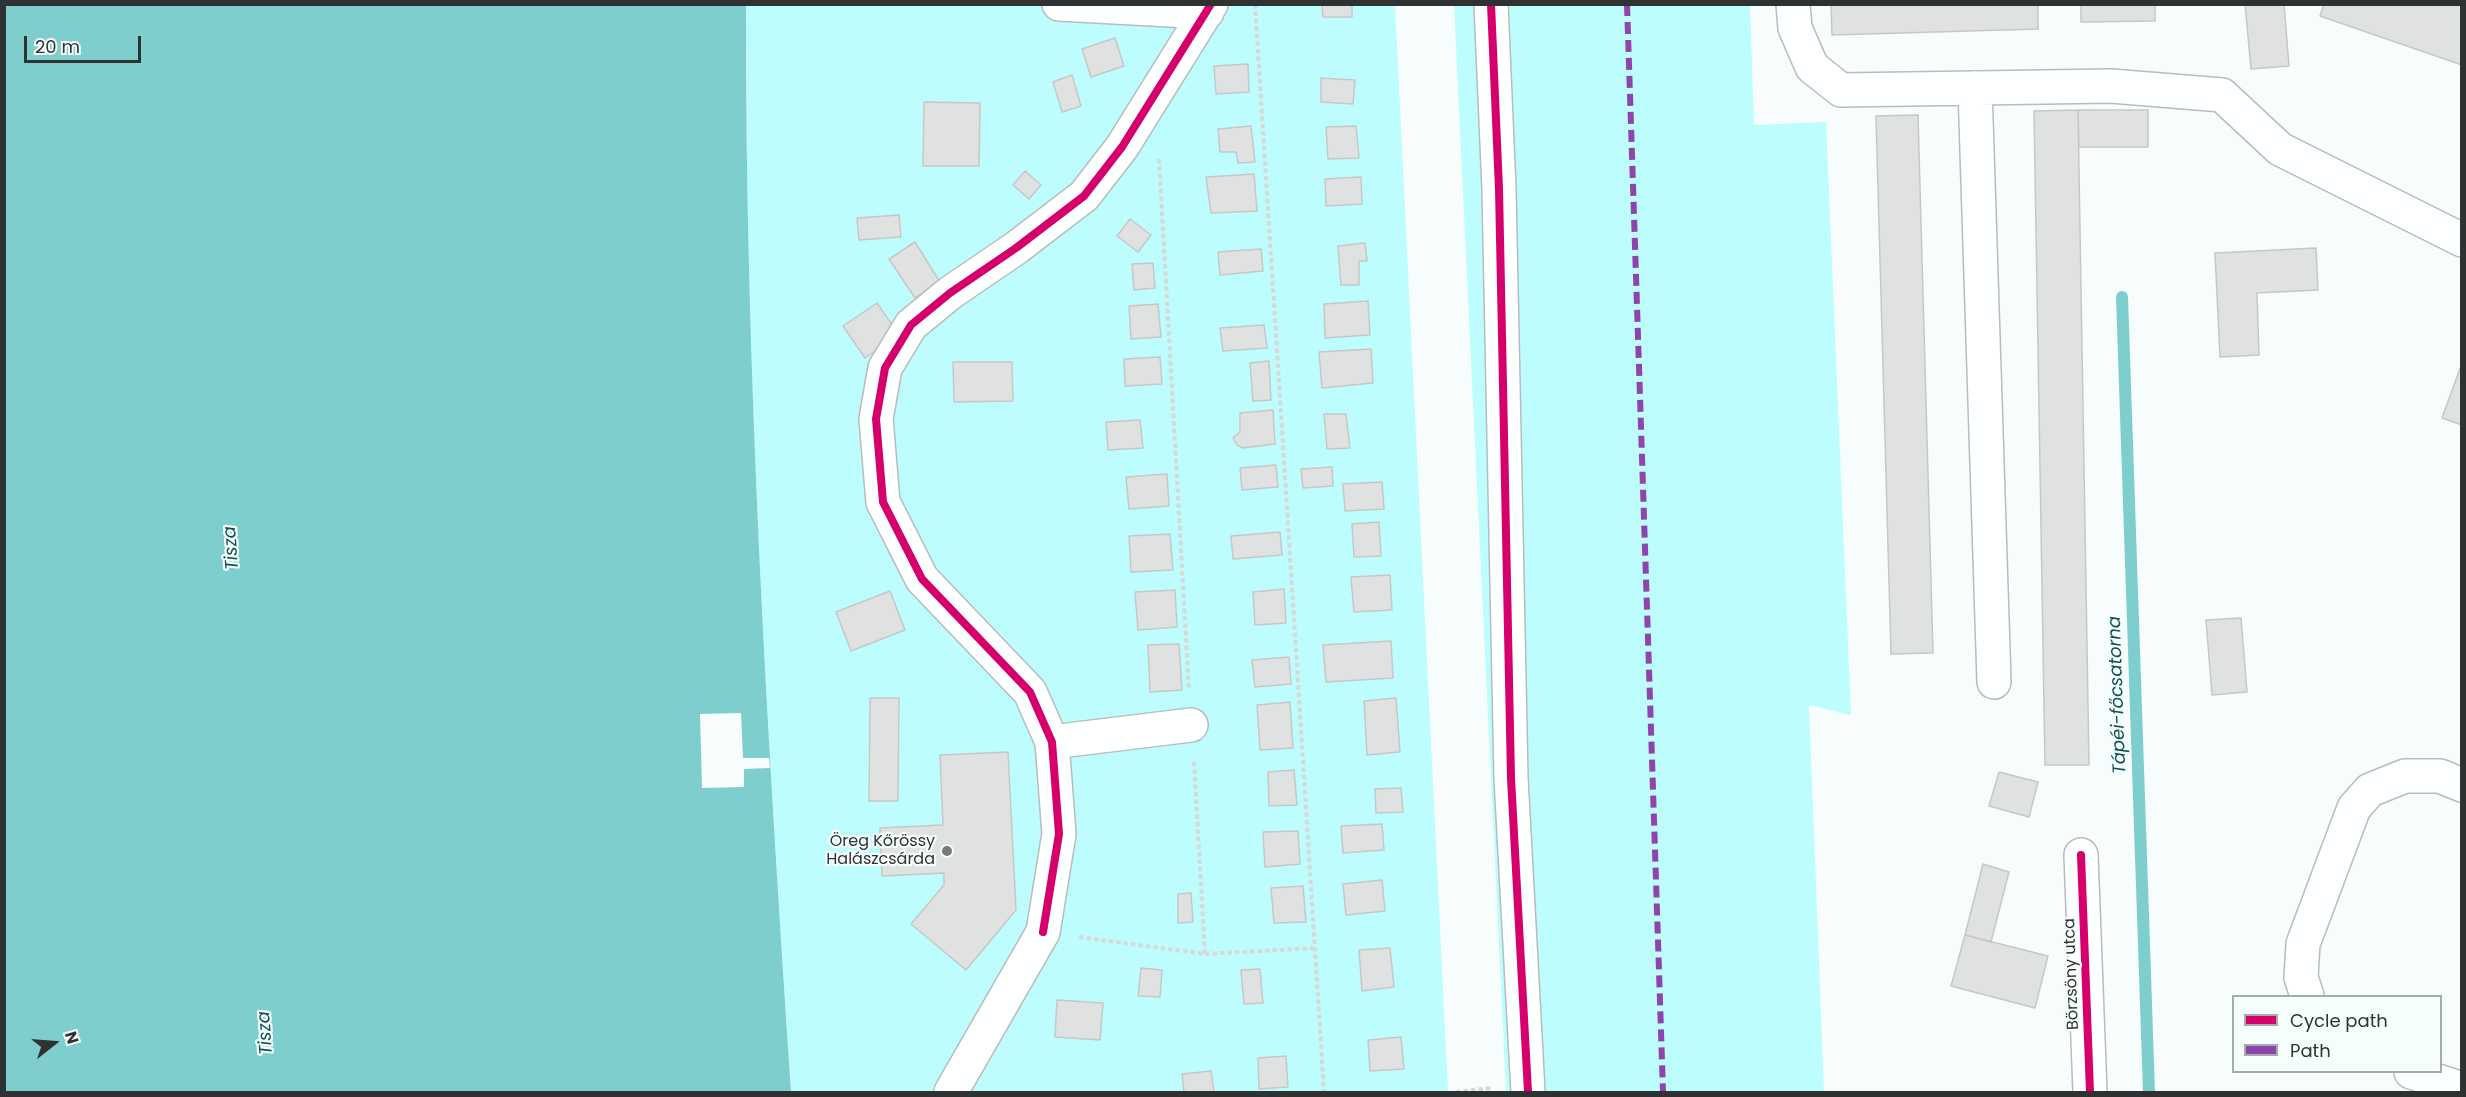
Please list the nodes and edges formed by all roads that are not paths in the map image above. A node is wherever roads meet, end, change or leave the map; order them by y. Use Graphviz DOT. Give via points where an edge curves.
graph roads {
  1 [pos="1059,4"];
  2 [pos="1491,4"];
  3 [pos="1793,4"];
  4 [pos="1209,8"];
  5 [pos="1975,87"];
  6 [pos="2462,240"];
  7 [pos="1994,682"];
  8 [pos="1191,725"];
  9 [pos="1052,742"];
  10 [pos="2462,785"];
  11 [pos="2081,855"];
  12 [pos="2307,995"];
  13 [pos="2417,1073"];
  14 [pos="2462,1089"];
  15 [pos="951,1092"];
  16 [pos="1528,1092"];
  17 [pos="2090,1092"];
  1 -- 4 [label="street"];
  2 -- 16 [label="street" via="1511,778"];
  3 -- 5 [label="street" via="1795,28 1812,67 1841,90"];
  4 -- 9 [label="street" via="1122,147 1084,196 911,325 885,368 876,419 883,502 922,579 1030,692"];
  5 -- 6 [label="street" via="2111,86 2222,95 2280,149"];
  5 -- 7 [label="street"];
  8 -- 9 [label="street"];
  9 -- 15 [label="street" via="1059,834 1043,932"];
  10 -- 12 [label="street" via="2440,776 2405,776 2370,790 2354,808 2303,944 2301,977"];
  11 -- 17 [label="street, Börzsöny utca"];
  13 -- 14 [label="street"];
}
